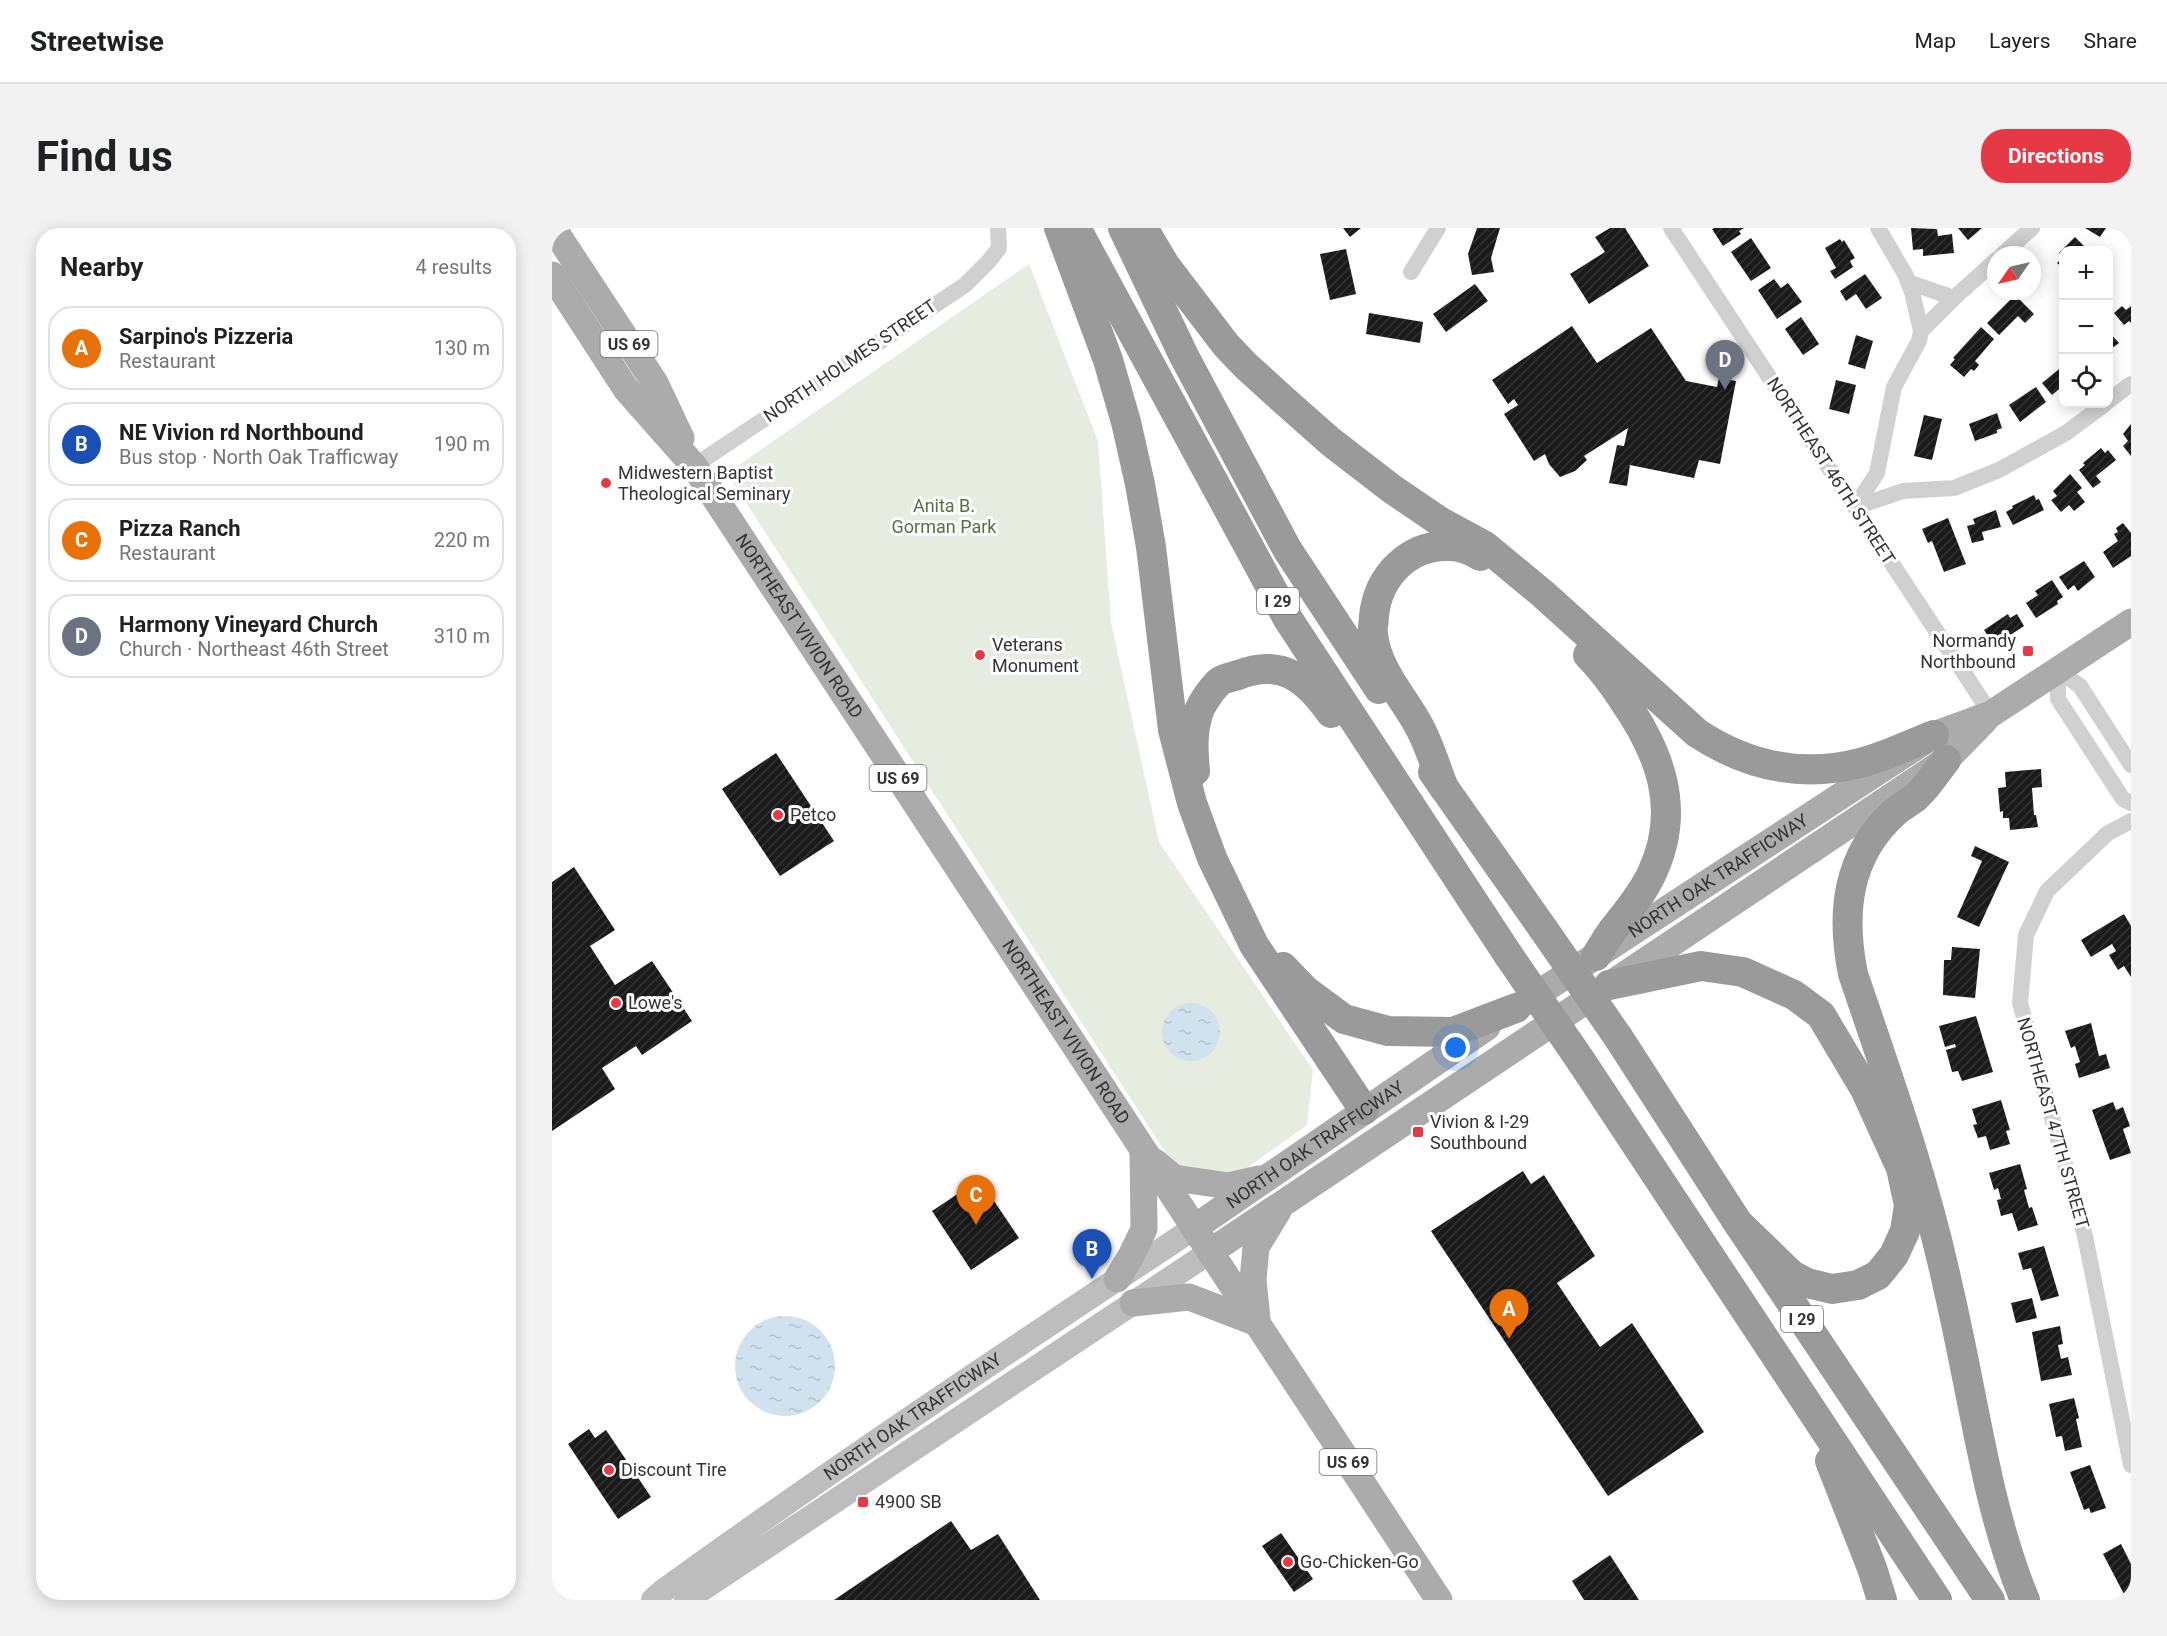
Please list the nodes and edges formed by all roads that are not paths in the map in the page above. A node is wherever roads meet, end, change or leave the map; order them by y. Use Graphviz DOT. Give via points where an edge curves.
graph roads {
  1 [pos="553,228"];
  2 [pos="998,228"];
  3 [pos="1059,228"];
  4 [pos="1076,228"];
  5 [pos="1123,228"];
  6 [pos="1143,228"];
  7 [pos="1438,228"];
  8 [pos="1671,228"];
  9 [pos="1878,228"];
  10 [pos="2032,228"];
  11 [pos="2012,246"];
  12 [pos="1987,268"];
  13 [pos="1411,272"];
  14 [pos="552,275"];
  15 [pos="1908,282"];
  16 [pos="1954,298"];
  17 [pos="1921,331"];
  18 [pos="2131,384"];
  19 [pos="2113,398"];
  20 [pos="2099,408"];
  21 [pos="694,466"];
  22 [pos="1877,473"];
  23 [pos="1893,494"];
  24 [pos="1856,507"];
  25 [pos="2131,622"];
  26 [pos="2058,670"];
  27 [pos="1991,714"];
  28 [pos="1940,747"];
  29 [pos="2131,765"];
  30 [pos="1390,775"];
  31 [pos="1444,788"];
  32 [pos="2131,803"];
  33 [pos="2131,821"];
  34 [pos="1596,956"];
  35 [pos="1609,985"];
  36 [pos="1516,1008"];
  37 [pos="1463,1042"];
  38 [pos="1364,1110"];
  39 [pos="1143,1151"];
  40 [pos="1266,1178"];
  41 [pos="1283,1203"];
  42 [pos="1738,1223"];
  43 [pos="1194,1228"];
  44 [pos="1210,1252"];
  45 [pos="1117,1279"];
  46 [pos="1133,1303"];
  47 [pos="1257,1323"];
  48 [pos="2125,1404"];
  49 [pos="1809,1408"];
  50 [pos="2131,1465"];
  51 [pos="653,1600"];
  52 [pos="686,1600"];
  53 [pos="1439,1600"];
  54 [pos="1882,1600"];
  55 [pos="1937,1600"];
  56 [pos="1990,1600"];
  57 [pos="2025,1600"];
  1 -- 21 [label="main road, NORTHEAST VIVION ROAD / US 69" via="655,384"];
  2 -- 21 [label="street, NORTH HOLMES STREET" via="999,248 965,285"];
  3 -- 38 [label="highway" via="1108,360 1126,422 1151,547 1173,730 1192,802 1212,858 1254,945"];
  4 -- 30 [label="highway, I 29" via="1288,619"];
  5 -- 31 [label="highway, I 29" via="1184,356 1287,549"];
  6 -- 28 [label="highway" via="1165,265 1226,345 1288,404 1392,489 1485,546 1697,733 1718,747 1763,764 1807,769 1840,767"];
  7 -- 13 [label="street"];
  8 -- 24 [label="street, NORTHEAST 46TH STREET"];
  9 -- 15 [label="street"];
  10 -- 11 [label="street"];
  12 -- 16 [label="street"];
  14 -- 21 [label="main road, NORTHEAST VIVION ROAD / US 69" via="626,389"];
  15 -- 16 [label="street"];
  15 -- 17 [label="street"];
  16 -- 17 [label="street"];
  17 -- 22 [label="street" via="1894,387"];
  18 -- 19 [label="street"];
  20 -- 23 [label="street" via="2066,433 1999,470 1954,488"];
  21 -- 39 [label="main road, NORTHEAST VIVION ROAD / US 69"];
  22 -- 23 [label="street"];
  22 -- 24 [label="street"];
  23 -- 24 [label="street"];
  24 -- 27 [label="street, NORTHEAST 46TH STREET"];
  25 -- 26 [label="main road, NORTH OAK TRAFFICWAY"];
  26 -- 27 [label="main road, NORTH OAK TRAFFICWAY"];
  26 -- 29 [label="street" via="2080,686"];
  26 -- 32 [label="street" via="2058,699 2123,799"];
  27 -- 28 [label="main road, NORTH OAK TRAFFICWAY"];
  28 -- 34 [label="main road, NORTH OAK TRAFFICWAY"];
  28 -- 35 [label="main road, NORTH OAK TRAFFICWAY"];
  28 -- 57 [label="highway" via="1918,795 1888,820 1858,861 1847,910 1848,949 1934,1228 1980,1444 2014,1575"];
  30 -- 36 [label="highway" via="1352,743 1311,688 1287,672 1272,668 1251,670 1218,682 1200,710 1192,741 1195,775 1253,916 1280,963 1305,990 1344,1019 1388,1031 1453,1032"];
  30 -- 49 [label="highway, I 29, bridge"];
  31 -- 34 [label="highway" via="1420,728 1378,656 1372,633 1377,599 1386,579 1408,557 1437,545 1477,553 1536,604 1602,669 1645,731 1655,753 1666,801 1667,825 1660,855 1643,891"];
  31 -- 42 [label="highway, I 29, bridge" via="1618,1037"];
  33 -- 48 [label="street, NORTHEAST 47TH STREET" via="2108,833 2047,891 2026,935 2020,1003 2085,1236"];
  34 -- 36 [label="main road, NORTH OAK TRAFFICWAY"];
  35 -- 41 [label="main road, NORTH OAK TRAFFICWAY"];
  35 -- 42 [label="highway" via="1701,966 1743,972 1794,995 1821,1015 1865,1089 1901,1168 1909,1205 1905,1231 1894,1255 1878,1275 1858,1285 1832,1289 1807,1283 1792,1275"];
  36 -- 37 [label="main road, NORTH OAK TRAFFICWAY"];
  37 -- 38 [label="main road, NORTH OAK TRAFFICWAY"];
  37 -- 44 [label="main road" via="1439,1077 1248,1205"];
  38 -- 40 [label="main road, NORTH OAK TRAFFICWAY"];
  39 -- 40 [label="main road" via="1174,1178 1229,1186"];
  39 -- 43 [label="main road, NORTHEAST VIVION ROAD / US 69"];
  39 -- 45 [label="main road" via="1144,1229"];
  40 -- 43 [label="main road, NORTH OAK TRAFFICWAY"];
  41 -- 44 [label="main road, NORTH OAK TRAFFICWAY"];
  41 -- 47 [label="main road" via="1257,1247 1253,1280"];
  42 -- 56 [label="highway, I 29"];
  43 -- 44 [label="main road, NORTHEAST VIVION ROAD / US 69"];
  43 -- 45 [label="main road, NORTH OAK TRAFFICWAY"];
  44 -- 46 [label="main road, NORTH OAK TRAFFICWAY"];
  44 -- 47 [label="main road, NORTHEAST VIVION ROAD / US 69"];
  45 -- 51 [label="main road, NORTH OAK TRAFFICWAY" via="744,1532"];
  46 -- 47 [label="main road" via="1189,1297"];
  46 -- 52 [label="main road, NORTH OAK TRAFFICWAY"];
  47 -- 53 [label="main road, NORTHEAST VIVION ROAD / US 69"];
  48 -- 50 [label="street, NORTHEAST 47TH STREET"];
  49 -- 54 [label="highway"];
  49 -- 55 [label="highway, I 29"];
}
